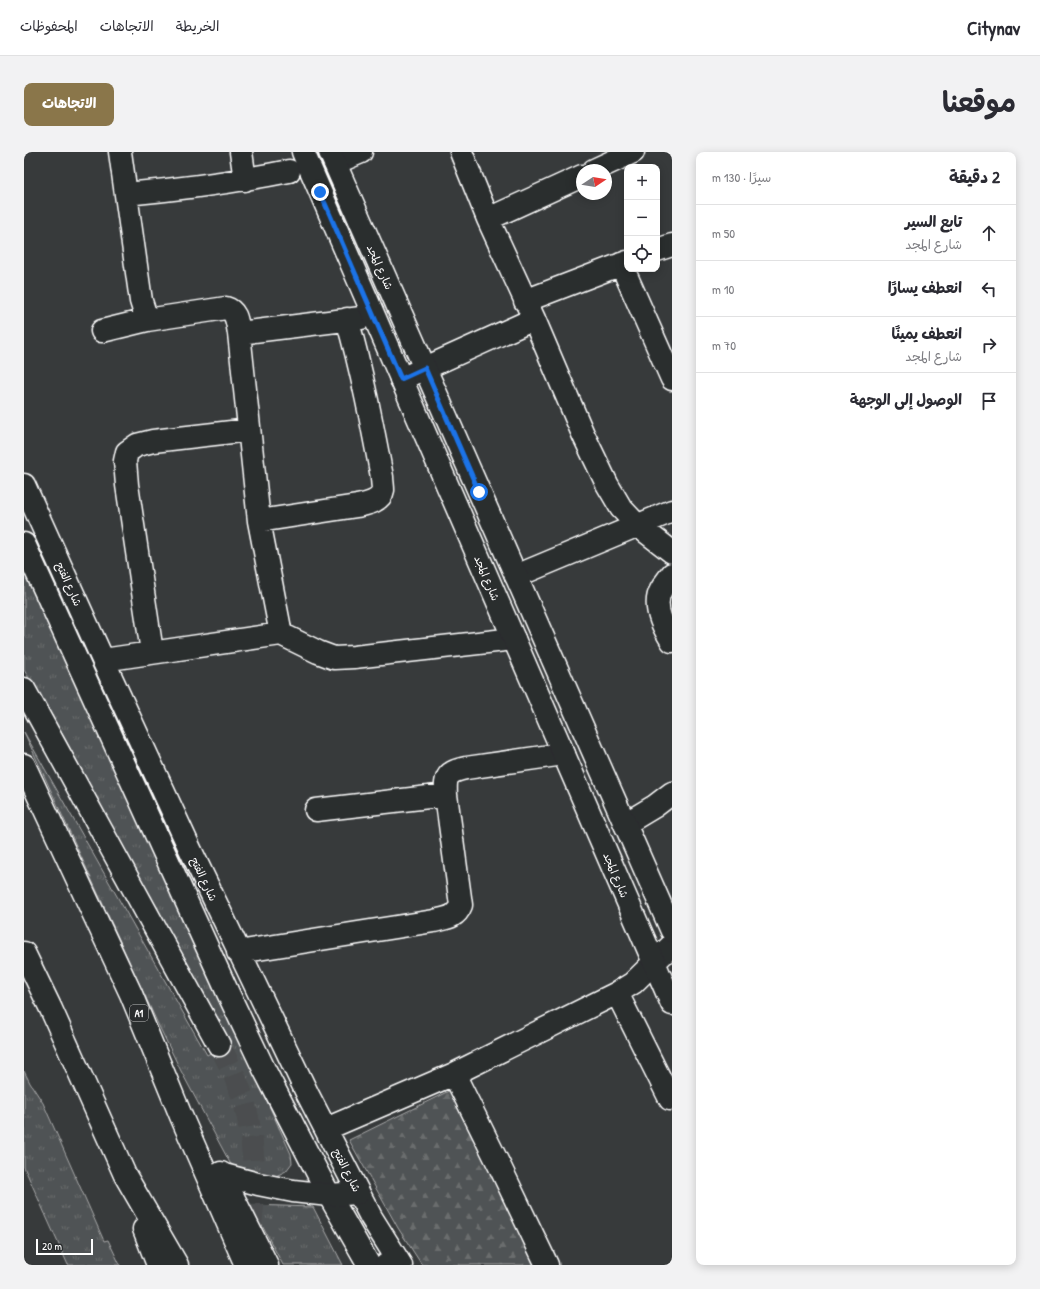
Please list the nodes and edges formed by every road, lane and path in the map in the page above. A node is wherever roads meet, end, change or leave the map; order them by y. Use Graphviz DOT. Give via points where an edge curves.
graph roads {
  1 [pos="120,152"];
  2 [pos="241,152"];
  3 [pos="303,152"];
  4 [pos="361,152"];
  5 [pos="461,152"];
  6 [pos="634,152"];
  7 [pos="332,157"];
  8 [pos="607,164"];
  9 [pos="289,171"];
  10 [pos="576,179"];
  11 [pos="245,180"];
  12 [pos="126,194"];
  13 [pos="488,219"];
  14 [pos="672,245"];
  15 [pos="660,249"];
  16 [pos="624,263"];
  17 [pos="628,272"];
  18 [pos="530,310"];
  19 [pos="374,317"];
  20 [pos="347,318"];
  21 [pos="147,320"];
  22 [pos="102,330"];
  23 [pos="239,333"];
  24 [pos="425,368"];
  25 [pos="401,379"];
  26 [pos="672,379"];
  27 [pos="249,430"];
  28 [pos="24,484"];
  29 [pos="672,511"];
  30 [pos="259,521"];
  31 [pos="637,525"];
  32 [pos="24,544"];
  33 [pos="672,552"];
  34 [pos="672,574"];
  35 [pos="516,576"];
  36 [pos="281,634"];
  37 [pos="514,639"];
  38 [pos="672,641"];
  39 [pos="152,652"];
  40 [pos="103,660"];
  41 [pos="24,689"];
  42 [pos="564,754"];
  43 [pos="24,765"];
  44 [pos="672,793"];
  45 [pos="446,795"];
  46 [pos="316,810"];
  47 [pos="625,824"];
  48 [pos="672,931"];
  49 [pos="672,945"];
  50 [pos="238,952"];
  51 [pos="24,953"];
  52 [pos="654,963"];
  53 [pos="617,993"];
  54 [pos="672,1004"];
  55 [pos="219,1045"];
  56 [pos="454,1074"];
  57 [pos="670,1100"];
  58 [pos="181,1116"];
  59 [pos="326,1129"];
  60 [pos="221,1174"];
  61 [pos="125,1175"];
  62 [pos="358,1193"];
  63 [pos="329,1195"];
  64 [pos="394,1263"];
  65 [pos="158,1265"];
  66 [pos="177,1265"];
  67 [pos="246,1265"];
  68 [pos="267,1265"];
  69 [pos="369,1265"];
  70 [pos="547,1265"];
  1 -- 12 [label="main road"];
  2 -- 11 [label="main road"];
  3 -- 19 [label="main road, شارع المجد"];
  4 -- 7 [label="main road"];
  5 -- 13 [label="main road"];
  6 -- 8 [label="main road"];
  7 -- 24 [label="main road, شارع المجد"];
  9 -- 11 [label="main road"];
  10 -- 13 [label="main road"];
  11 -- 12 [label="main road"];
  12 -- 21 [label="main road" via="141,301"];
  13 -- 18 [label="main road"];
  14 -- 15 [label="main road"];
  16 -- 18 [label="main road"];
  17 -- 26 [label="main road"];
  18 -- 24 [label="main road"];
  18 -- 31 [label="main road" via="582,434 621,508"];
  19 -- 20 [label="main road"];
  19 -- 25 [label="main road, شارع المجد"];
  20 -- 23 [label="main road"];
  20 -- 30 [label="main road" via="356,351 383,490 380,496 371,502 356,506"];
  21 -- 22 [label="main road"];
  21 -- 23 [label="main road" via="226,308 234,312"];
  23 -- 27 [label="main road"];
  24 -- 25 [label="main road"];
  24 -- 35 [label="main road, شارع المجد"];
  25 -- 37 [label="main road, شارع المجد"];
  27 -- 30 [label="main road"];
  27 -- 39 [label="main road" via="153,441 136,445 127,452 127,479"];
  28 -- 40 [label="main road, شارع الفتح"];
  29 -- 31 [label="main road"];
  30 -- 36 [label="main road"];
  31 -- 33 [label="main road"];
  31 -- 35 [label="main road"];
  32 -- 63 [label="main road" via="228,993"];
  34 -- 38 [label="main road" via="660,591 658,603 660,616"];
  35 -- 47 [label="main road, شارع المجد"];
  36 -- 37 [label="main road" via="334,658"];
  36 -- 39 [label="main road"];
  37 -- 42 [label="main road, شارع المجد"];
  39 -- 40 [label="main road"];
  40 -- 50 [label="main road, شارع الفتح"];
  41 -- 55 [label="main road"];
  42 -- 45 [label="main road" via="454,771 448,775 445,783"];
  42 -- 52 [label="main road, شارع المجد"];
  43 -- 58 [label="main road, A1" via="131,994"];
  44 -- 47 [label="main road"];
  45 -- 46 [label="main road"];
  45 -- 50 [label="main road" via="459,891 458,912 451,917 434,921"];
  47 -- 48 [label="main road, شارع المجد"];
  49 -- 52 [label="main road"];
  50 -- 59 [label="main road, شارع الفتح"];
  51 -- 61 [label="main road"];
  52 -- 53 [label="main road" via="634,983"];
  52 -- 54 [label="main road, شارع المجد"];
  53 -- 56 [label="main road"];
  53 -- 57 [label="main road"];
  56 -- 59 [label="main road"];
  56 -- 70 [label="main road"];
  58 -- 60 [label="main road"];
  58 -- 67 [label="main road, A1"];
  59 -- 62 [label="main road, شارع الفتح"];
  60 -- 63 [label="main road" via="286,1190"];
  60 -- 68 [label="main road"];
  61 -- 65 [label="main road"];
  61 -- 66 [label="main road"];
  62 -- 63 [label="main road"];
  62 -- 64 [label="main road, شارع الفتح"];
  63 -- 69 [label="main road"];
}
